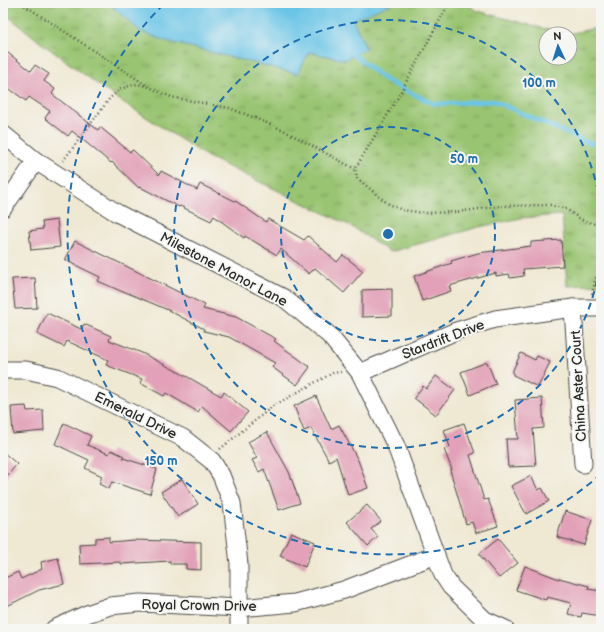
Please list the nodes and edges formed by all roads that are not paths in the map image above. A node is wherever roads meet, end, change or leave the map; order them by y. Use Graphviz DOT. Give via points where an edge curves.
graph roads {
  1 [pos="3,134"];
  2 [pos="36,161"];
  3 [pos="3,208"];
  4 [pos="573,308"];
  5 [pos="596,308"];
  6 [pos="3,370"];
  7 [pos="360,373"];
  8 [pos="583,464"];
  9 [pos="436,555"];
  10 [pos="239,608"];
  11 [pos="54,629"];
  12 [pos="239,629"];
  13 [pos="504,629"];
  1 -- 2 [label="street, Milestone Manor Lane"];
  2 -- 3 [label="street"];
  2 -- 7 [label="street, Milestone Manor Lane" via="118,213 284,298 329,335"];
  4 -- 5 [label="street, Stardrift Drive"];
  4 -- 7 [label="street, Stardrift Drive" via="495,319 462,329"];
  4 -- 8 [label="street, China Aster Court"];
  6 -- 10 [label="street, Emerald Drive" via="26,370 57,377 183,438 212,462 221,475 232,503 239,564"];
  7 -- 9 [label="street, Milestone Manor Lane" via="396,446"];
  9 -- 10 [label="street, Royal Crown Drive" via="344,590 295,603"];
  9 -- 13 [label="street, Milestone Manor Lane" via="451,587 485,620"];
  10 -- 11 [label="street, Royal Crown Drive" via="140,603 110,606"];
  10 -- 12 [label="street, Emerald Drive"];
}
